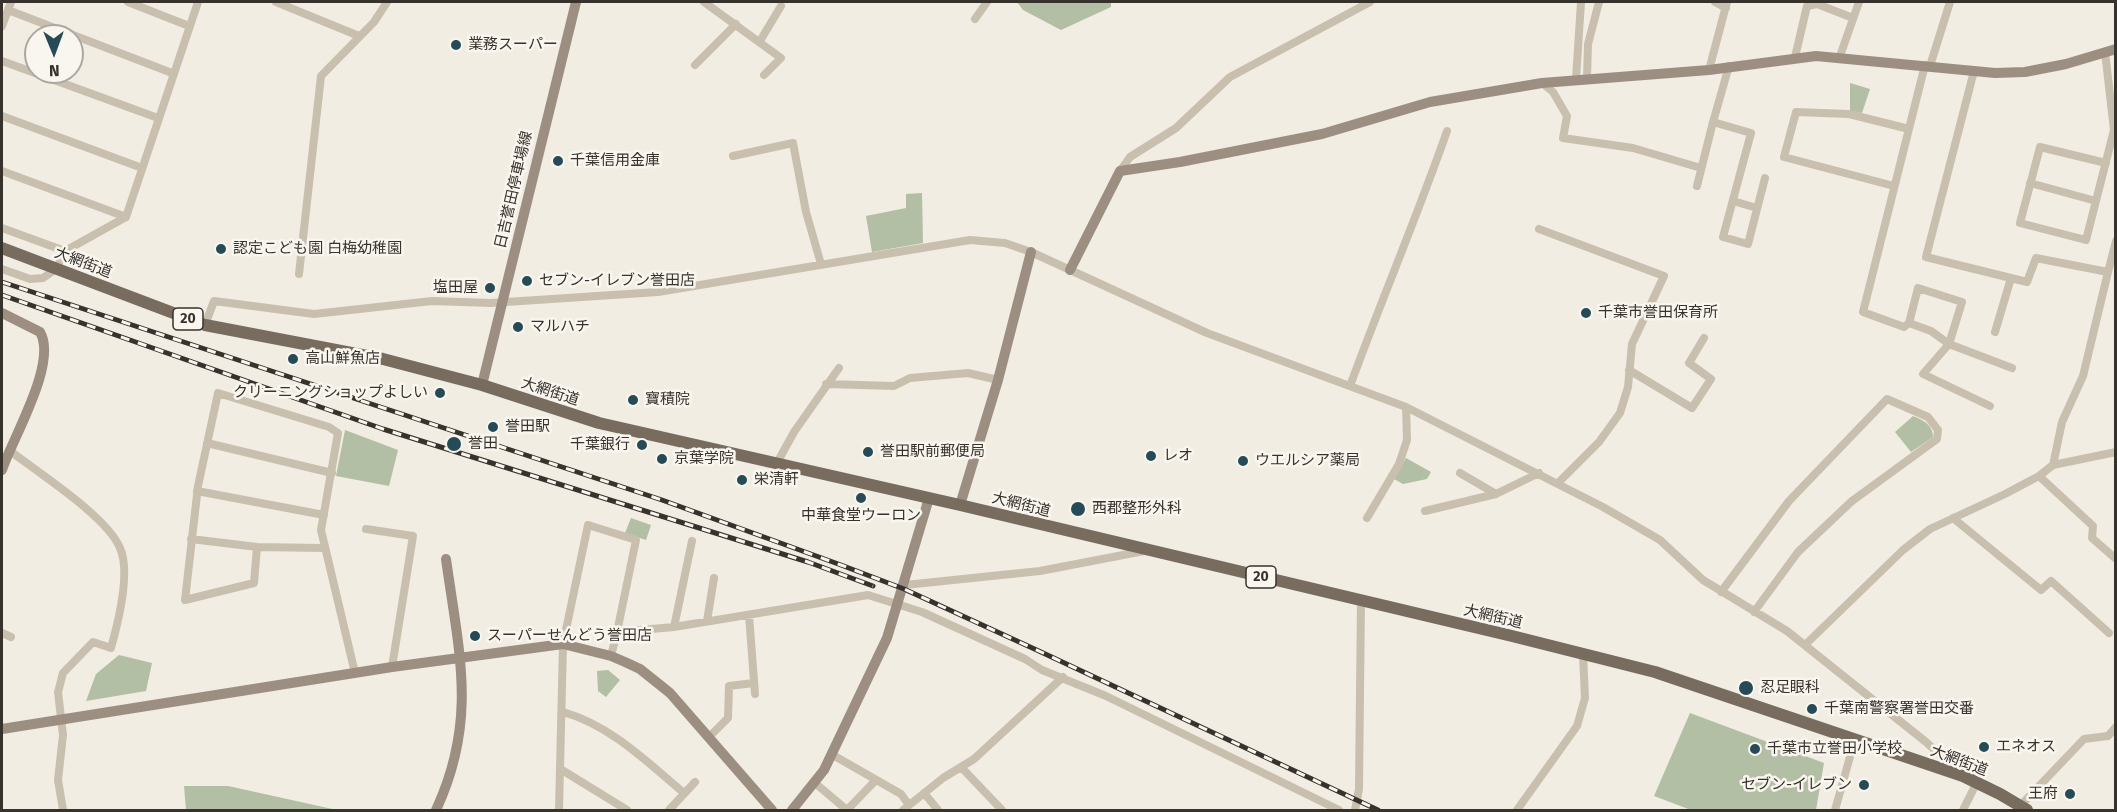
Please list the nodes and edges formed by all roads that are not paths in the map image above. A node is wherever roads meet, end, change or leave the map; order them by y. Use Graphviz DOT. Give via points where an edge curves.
graph roads {
  1 [pos="128,2"];
  2 [pos="198,2"];
  3 [pos="276,2"];
  4 [pos="387,2"];
  5 [pos="576,2"];
  6 [pos="704,2"];
  7 [pos="987,2"];
  8 [pos="1370,2"];
  9 [pos="1581,2"];
  10 [pos="1599,2"];
  11 [pos="1715,2"];
  12 [pos="1810,2"];
  13 [pos="1859,2"];
  14 [pos="1950,2"];
  15 [pos="1727,4"];
  16 [pos="9,6"];
  17 [pos="782,6"];
  18 [pos="1853,18"];
  19 [pos="975,19"];
  20 [pos="736,24"];
  21 [pos="2,26"];
  22 [pos="189,26"];
  23 [pos="359,36"];
  24 [pos="760,41"];
  25 [pos="2110,50"];
  26 [pos="1840,56"];
  27 [pos="1795,57"];
  28 [pos="2,61"];
  29 [pos="694,65"];
  30 [pos="1927,65"];
  31 [pos="1730,66"];
  32 [pos="1709,70"];
  33 [pos="1974,71"];
  34 [pos="172,73"];
  35 [pos="764,75"];
  36 [pos="1581,78"];
  37 [pos="1542,83"];
  38 [pos="2,116"];
  39 [pos="158,118"];
  40 [pos="1713,122"];
  41 [pos="1909,129"];
  42 [pos="1447,131"];
  43 [pos="733,156"];
  44 [pos="2106,163"];
  45 [pos="142,168"];
  46 [pos="1701,168"];
  47 [pos="2,171"];
  48 [pos="1120,171"];
  49 [pos="1765,178"];
  50 [pos="2030,183"];
  51 [pos="1697,186"];
  52 [pos="1894,186"];
  53 [pos="1733,201"];
  54 [pos="2096,201"];
  55 [pos="1757,208"];
  56 [pos="126,217"];
  57 [pos="2,228"];
  58 [pos="1539,229"];
  59 [pos="2115,242"];
  60 [pos="2,248"];
  61 [pos="65,251"];
  62 [pos="1031,252"];
  63 [pos="821,264"];
  64 [pos="2,269"];
  65 [pos="56,269"];
  66 [pos="1070,270"];
  67 [pos="2108,272"];
  68 [pos="299,274"];
  69 [pos="2011,278"];
  70 [pos="504,301"];
  71 [pos="2,313"];
  72 [pos="1909,322"];
  73 [pos="205,325"];
  74 [pos="1995,332"];
  75 [pos="1704,338"];
  76 [pos="1950,344"];
  77 [pos="839,368"];
  78 [pos="2012,368"];
  79 [pos="1629,370"];
  80 [pos="998,380"];
  81 [pos="826,384"];
  82 [pos="482,385"];
  83 [pos="1350,386"];
  84 [pos="1990,406"];
  85 [pos="1406,407"];
  86 [pos="207,443"];
  87 [pos="9,450"];
  88 [pos="2115,452"];
  89 [pos="777,462"];
  90 [pos="2053,465"];
  91 [pos="2,470"];
  92 [pos="332,473"];
  93 [pos="1460,473"];
  94 [pos="1539,473"];
  95 [pos="2039,476"];
  96 [pos="1558,483"];
  97 [pos="197,491"];
  98 [pos="1496,494"];
  99 [pos="929,498"];
  100 [pos="960,505"];
  101 [pos="1425,511"];
  102 [pos="324,515"];
  103 [pos="1367,518"];
  104 [pos="1953,518"];
  105 [pos="366,529"];
  106 [pos="191,539"];
  107 [pos="692,542"];
  108 [pos="257,547"];
  109 [pos="323,548"];
  110 [pos="1146,551"];
  111 [pos="446,559"];
  112 [pos="2115,559"];
  113 [pos="714,578"];
  114 [pos="905,585"];
  115 [pos="1721,592"];
  116 [pos="1361,600"];
  117 [pos="899,606"];
  118 [pos="1754,612"];
  119 [pos="749,615"];
  120 [pos="707,621"];
  121 [pos="674,627"];
  122 [pos="617,632"];
  123 [pos="2,633"];
  124 [pos="2109,633"];
  125 [pos="11,637"];
  126 [pos="563,644"];
  127 [pos="1806,645"];
  128 [pos="1583,654"];
  129 [pos="611,656"];
  130 [pos="459,659"];
  131 [pos="392,667"];
  132 [pos="355,673"];
  133 [pos="1064,677"];
  134 [pos="754,684"];
  135 [pos="755,694"];
  136 [pos="563,712"];
  137 [pos="62,719"];
  138 [pos="2115,727"];
  139 [pos="2,729"];
  140 [pos="709,737"];
  141 [pos="1855,739"];
  142 [pos="831,754"];
  143 [pos="961,767"];
  144 [pos="561,770"];
  145 [pos="1963,776"];
  146 [pos="876,780"];
  147 [pos="695,782"];
  148 [pos="1977,782"];
  149 [pos="815,783"];
  150 [pos="684,794"];
  151 [pos="924,794"];
  152 [pos="906,808"];
  153 [pos="2023,808"];
  154 [pos="63,810"];
  155 [pos="436,810"];
  156 [pos="559,810"];
  157 [pos="627,810"];
  158 [pos="669,810"];
  159 [pos="772,810"];
  160 [pos="792,810"];
  161 [pos="938,810"];
  162 [pos="1002,810"];
  163 [pos="1339,810"];
  164 [pos="1355,810"];
  165 [pos="1516,810"];
  166 [pos="1835,810"];
  167 [pos="1963,810"];
  1 -- 22 [label="street"];
  2 -- 22 [label="street"];
  3 -- 23 [label="street"];
  4 -- 23 [label="street"];
  5 -- 70 [label="street, 日吉誉田停車場線"];
  6 -- 20 [label="street"];
  7 -- 19 [label="street"];
  8 -- 48 [label="street" via="1230,77 1176,128 1130,157"];
  9 -- 36 [label="street"];
  10 -- 36 [label="street"];
  11 -- 15 [label="street"];
  12 -- 18 [label="street"];
  12 -- 27 [label="street"];
  13 -- 18 [label="street"];
  14 -- 30 [label="street"];
  15 -- 32 [label="street"];
  16 -- 21 [label="street"];
  16 -- 34 [label="street"];
  17 -- 24 [label="street"];
  18 -- 26 [label="street"];
  20 -- 24 [label="street"];
  20 -- 29 [label="street"];
  22 -- 34 [label="street"];
  23 -- 68 [label="street" via="321,76"];
  24 -- 35 [label="street" via="781,58"];
  25 -- 33 [label="street" via="2025,72"];
  25 -- 44 [label="street" via="2114,130"];
  26 -- 27 [label="street"];
  26 -- 30 [label="street"];
  27 -- 31 [label="street"];
  28 -- 39 [label="street"];
  30 -- 33 [label="street"];
  30 -- 41 [label="street"];
  31 -- 32 [label="street"];
  31 -- 40 [label="street"];
  32 -- 36 [label="street"];
  33 -- 69 [label="street" via="1926,257"];
  34 -- 39 [label="street"];
  36 -- 37 [label="street"];
  37 -- 46 [label="street" via="1553,92 1568,116 1563,138 1633,148"];
  37 -- 48 [label="street" via="1430,102 1322,134"];
  38 -- 45 [label="street"];
  39 -- 45 [label="street"];
  40 -- 46 [label="street"];
  40 -- 53 [label="street" via="1751,133"];
  41 -- 52 [label="street"];
  41 -- 52 [label="street" via="1849,114 1796,112 1784,156"];
  42 -- 83 [label="street"];
  43 -- 63 [label="street" via="794,143 806,212"];
  44 -- 50 [label="street" via="2040,147"];
  44 -- 54 [label="street"];
  45 -- 56 [label="street"];
  46 -- 51 [label="street"];
  47 -- 56 [label="street"];
  48 -- 66 [label="street"];
  49 -- 55 [label="street"];
  50 -- 54 [label="street"];
  50 -- 54 [label="street" via="2020,223 2086,240"];
  52 -- 72 [label="street" via="1863,312 1904,327"];
  53 -- 55 [label="street"];
  53 -- 55 [label="street" via="1723,237 1748,244"];
  56 -- 61 [label="street"];
  57 -- 61 [label="street"];
  58 -- 79 [label="street" via="1664,276 1632,344"];
  59 -- 67 [label="street"];
  60 -- 65 [label="main road, 大網街道 / 20"];
  61 -- 65 [label="street"];
  62 -- 63 [label="street" via="1005,243 970,240"];
  62 -- 66 [label="street"];
  62 -- 80 [label="street"];
  63 -- 70 [label="street" via="658,292"];
  64 -- 65 [label="street" via="36,280"];
  65 -- 73 [label="main road, 大網街道 / 20"];
  66 -- 83 [label="street" via="1207,333"];
  67 -- 69 [label="street" via="2036,258 2027,282"];
  67 -- 90 [label="street" via="2083,376 2062,422"];
  69 -- 74 [label="street"];
  70 -- 73 [label="street" via="432,301 314,314 214,301"];
  70 -- 82 [label="street, 日吉誉田停車場線"];
  71 -- 87 [label="street" via="40,332 46,347 42,372"];
  72 -- 76 [label="street"];
  72 -- 76 [label="street" via="1918,288 1962,302"];
  73 -- 82 [label="main road, 大網街道 / 20" via="383,359"];
  75 -- 79 [label="street" via="1689,363 1711,379 1692,408"];
  76 -- 78 [label="street"];
  76 -- 84 [label="street" via="1923,374"];
  77 -- 81 [label="street"];
  79 -- 96 [label="street" via="1625,398 1614,423"];
  80 -- 81 [label="street" via="968,373 910,378 894,386"];
  80 -- 100 [label="street"];
  81 -- 89 [label="street"];
  82 -- 89 [label="main road, 大網街道 / 20" via="599,423"];
  83 -- 85 [label="street"];
  85 -- 94 [label="street"];
  85 -- 103 [label="street" via="1407,440 1400,464"];
  86 -- 92 [label="street"];
  86 -- 92 [label="street" via="218,393 338,433"];
  86 -- 97 [label="street"];
  87 -- 91 [label="street"];
  87 -- 137 [label="street" via="104,524 121,549 120,619 111,648 93,642 63,673 58,692"];
  88 -- 90 [label="street"];
  89 -- 99 [label="main road, 大網街道 / 20"];
  90 -- 95 [label="street"];
  92 -- 102 [label="street"];
  93 -- 98 [label="street"];
  94 -- 96 [label="street"];
  94 -- 98 [label="street"];
  95 -- 104 [label="street"];
  95 -- 112 [label="street" via="2093,526 2092,538"];
  96 -- 115 [label="street" via="1660,540"];
  97 -- 102 [label="street"];
  97 -- 106 [label="street"];
  98 -- 101 [label="street"];
  99 -- 100 [label="main road, 大網街道 / 20"];
  99 -- 114 [label="street"];
  100 -- 110 [label="main road, 大網街道 / 20"];
  102 -- 109 [label="street"];
  104 -- 124 [label="street" via="2041,590 2051,581"];
  104 -- 127 [label="street" via="1930,529 1903,550"];
  105 -- 131 [label="street" via="412,536"];
  106 -- 108 [label="street"];
  106 -- 108 [label="street" via="186,600 254,583"];
  107 -- 121 [label="street"];
  108 -- 109 [label="street"];
  109 -- 132 [label="street"];
  110 -- 114 [label="street" via="1040,570"];
  110 -- 116 [label="main road, 大網街道 / 20"];
  111 -- 130 [label="street"];
  113 -- 120 [label="street"];
  114 -- 117 [label="street"];
  115 -- 118 [label="street"];
  115 -- 118 [label="street" via="1790,501 1887,399 1928,417 1938,430 1937,439 1852,501 1821,530 1798,552"];
  116 -- 128 [label="main road, 大網街道 / 20"];
  116 -- 164 [label="street" via="1359,789"];
  117 -- 119 [label="street" via="858,595"];
  117 -- 133 [label="street" via="922,612 1041,670"];
  117 -- 142 [label="street"];
  118 -- 127 [label="street"];
  119 -- 120 [label="street"];
  119 -- 134 [label="street"];
  120 -- 121 [label="street"];
  121 -- 122 [label="street"];
  122 -- 126 [label="street" via="636,540 588,525"];
  122 -- 129 [label="street"];
  123 -- 125 [label="street"];
  126 -- 129 [label="street"];
  126 -- 130 [label="street"];
  126 -- 136 [label="street"];
  127 -- 145 [label="street"];
  128 -- 141 [label="main road, 大網街道 / 20" via="1683,681"];
  128 -- 165 [label="street" via="1585,698 1577,726"];
  129 -- 140 [label="street" via="655,680"];
  130 -- 131 [label="street"];
  130 -- 155 [label="street" via="463,687 460,739"];
  131 -- 132 [label="street"];
  132 -- 137 [label="street"];
  133 -- 143 [label="street"];
  133 -- 163 [label="street"];
  134 -- 135 [label="street"];
  134 -- 140 [label="street" via="729,686 728,718"];
  136 -- 144 [label="street"];
  136 -- 150 [label="street" via="588,719"];
  137 -- 139 [label="street"];
  137 -- 154 [label="street" via="58,780"];
  138 -- 153 [label="street" via="2108,736 2084,739"];
  140 -- 159 [label="street"];
  141 -- 145 [label="main road, 大網街道 / 20"];
  141 -- 166 [label="street"];
  142 -- 146 [label="street"];
  142 -- 149 [label="street"];
  143 -- 151 [label="street"];
  143 -- 162 [label="street"];
  144 -- 156 [label="street"];
  144 -- 157 [label="street"];
  145 -- 148 [label="main road, 大網街道 / 20"];
  146 -- 149 [label="street" via="847,810"];
  146 -- 152 [label="street" via="900,794"];
  147 -- 150 [label="street"];
  148 -- 153 [label="main road, 大網街道 / 20"];
  148 -- 167 [label="street"];
  149 -- 160 [label="street"];
  150 -- 158 [label="street"];
  151 -- 152 [label="street"];
  151 -- 161 [label="street"];
}
